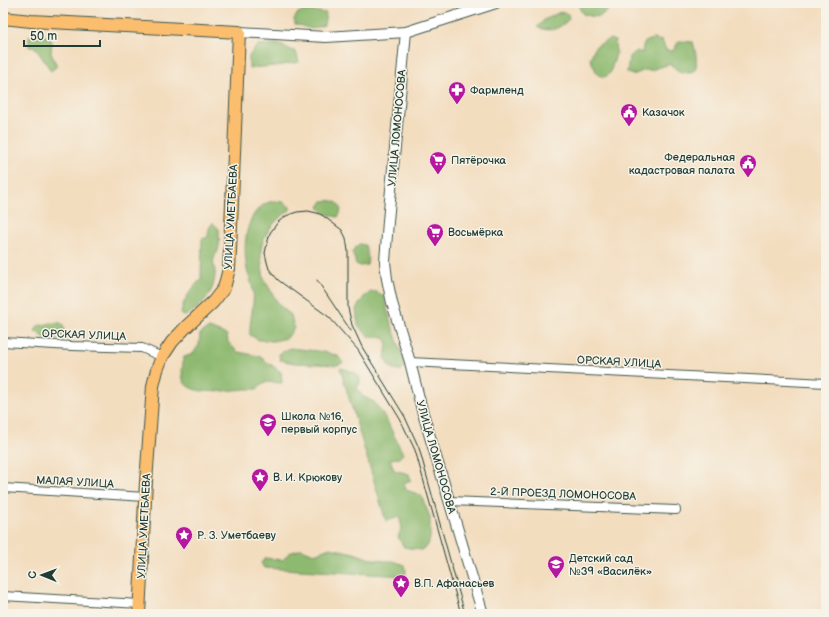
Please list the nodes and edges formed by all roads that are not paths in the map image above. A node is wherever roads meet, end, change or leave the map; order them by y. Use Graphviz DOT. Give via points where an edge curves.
graph roads {
  1 [pos="496,3"];
  2 [pos="3,18"];
  3 [pos="239,32"];
  4 [pos="406,32"];
  5 [pos="3,342"];
  6 [pos="162,357"];
  7 [pos="410,362"];
  8 [pos="826,383"];
  9 [pos="3,488"];
  10 [pos="145,497"];
  11 [pos="449,501"];
  12 [pos="676,510"];
  13 [pos="3,596"];
  14 [pos="140,609"];
  15 [pos="483,614"];
  1 -- 4 [label="street"];
  2 -- 3 [label="main road"];
  3 -- 4 [label="street" via="326,37"];
  3 -- 6 [label="main road, УЛИЦА УМЕТБАЕВА" via="228,276 224,288 213,302 172,342"];
  4 -- 7 [label="street, УЛИЦА ЛОМОНОСОВА" via="385,262 392,303"];
  5 -- 6 [label="street, ОРСКАЯ УЛИЦА" via="142,348"];
  6 -- 10 [label="main road, УЛИЦА УМЕТБАЕВА" via="153,386"];
  7 -- 8 [label="street, ОРСКАЯ УЛИЦА"];
  7 -- 11 [label="street, УЛИЦА ЛОМОНОСОВА"];
  9 -- 10 [label="street, МАЛАЯ УЛИЦА"];
  10 -- 14 [label="main road, УЛИЦА УМЕТБАЕВА"];
  11 -- 12 [label="street, 2-Й ПРОЕЗД ЛОМОНОСОВА"];
  11 -- 15 [label="street, УЛИЦА ЛОМОНОСОВА"];
  13 -- 14 [label="street"];
}
